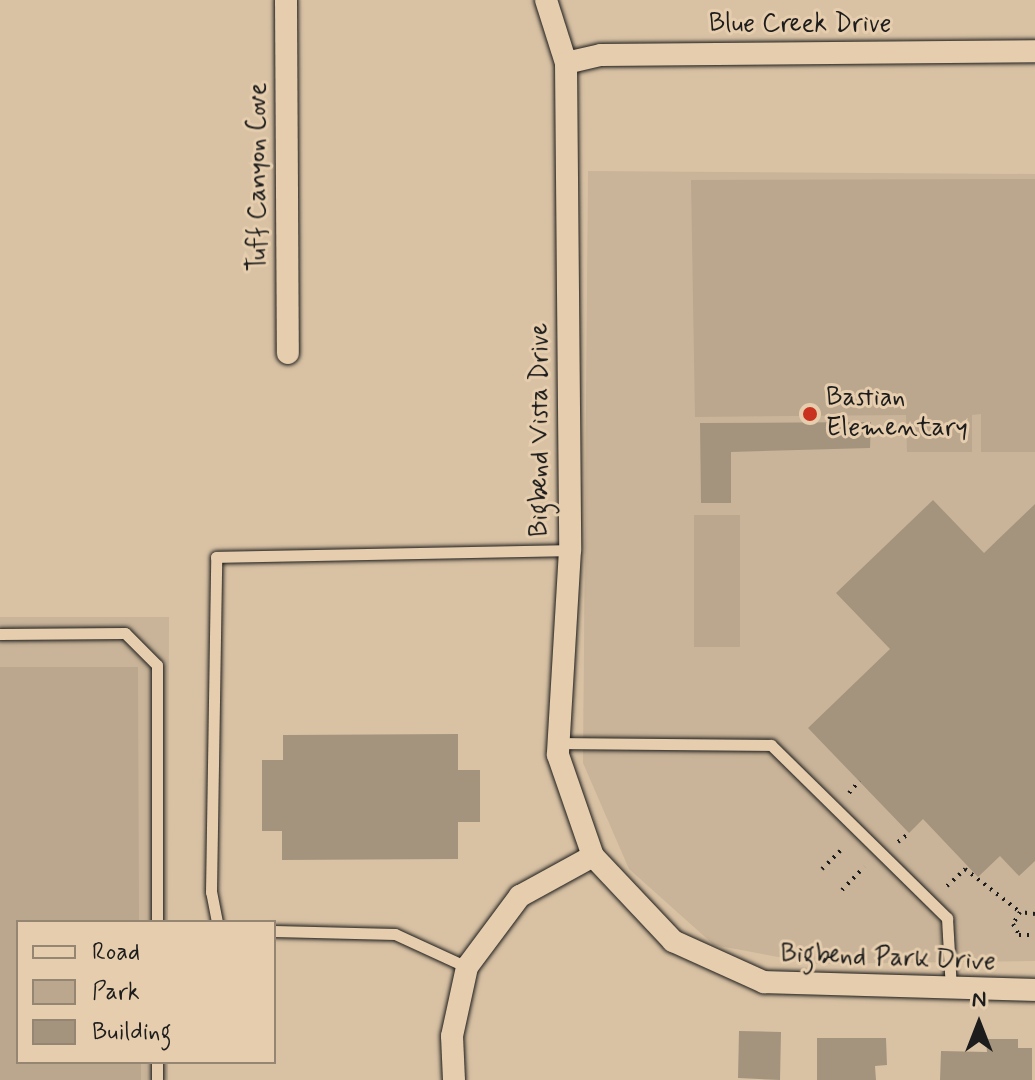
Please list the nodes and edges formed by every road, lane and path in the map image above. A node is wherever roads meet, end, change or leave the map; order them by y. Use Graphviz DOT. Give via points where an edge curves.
graph roads {
  1 [pos="286,0"];
  2 [pos="546,0"];
  3 [pos="1035,51"];
  4 [pos="566,63"];
  5 [pos="288,353"];
  6 [pos="570,550"];
  7 [pos="0,634"];
  8 [pos="559,743"];
  9 [pos="859,781"];
  10 [pos="849,793"];
  11 [pos="909,833"];
  12 [pos="898,842"];
  13 [pos="844,847"];
  14 [pos="593,856"];
  15 [pos="864,867"];
  16 [pos="822,869"];
  17 [pos="947,886"];
  18 [pos="842,890"];
  19 [pos="1020,912"];
  20 [pos="1034,912"];
  21 [pos="157,920"];
  22 [pos="217,920"];
  23 [pos="276,931"];
  24 [pos="1035,935"];
  25 [pos="467,967"];
  26 [pos="1035,990"];
  27 [pos="951,991"];
  28 [pos="454,1080"];
  1 -- 5 [label="street, Tuff Canyon Cove"];
  2 -- 4 [label="street, Bigbend Vista Drive"];
  3 -- 4 [label="street, Blue Creek Drive" via="601,55"];
  4 -- 6 [label="street, Bigbend Vista Drive"];
  6 -- 8 [label="street, Bigbend Vista Drive"];
  6 -- 22 [label="lane" via="216,557 211,892"];
  7 -- 21 [label="lane" via="125,633 157,665"];
  8 -- 14 [label="street, Bigbend Vista Drive"];
  8 -- 27 [label="lane" via="771,745 947,918"];
  9 -- 10 [label="path"];
  11 -- 12 [label="path"];
  13 -- 16 [label="path"];
  14 -- 25 [label="street" via="520,896"];
  14 -- 27 [label="street, Bigbend Park Drive" via="673,941 764,982"];
  15 -- 18 [label="path"];
  17 -- 19 [label="path" via="965,869"];
  19 -- 20 [label="path"];
  19 -- 24 [label="path" via="1016,932"];
  23 -- 25 [label="lane" via="395,934"];
  25 -- 28 [label="street" via="452,1036"];
  26 -- 27 [label="street, Bigbend Park Drive"];
}
